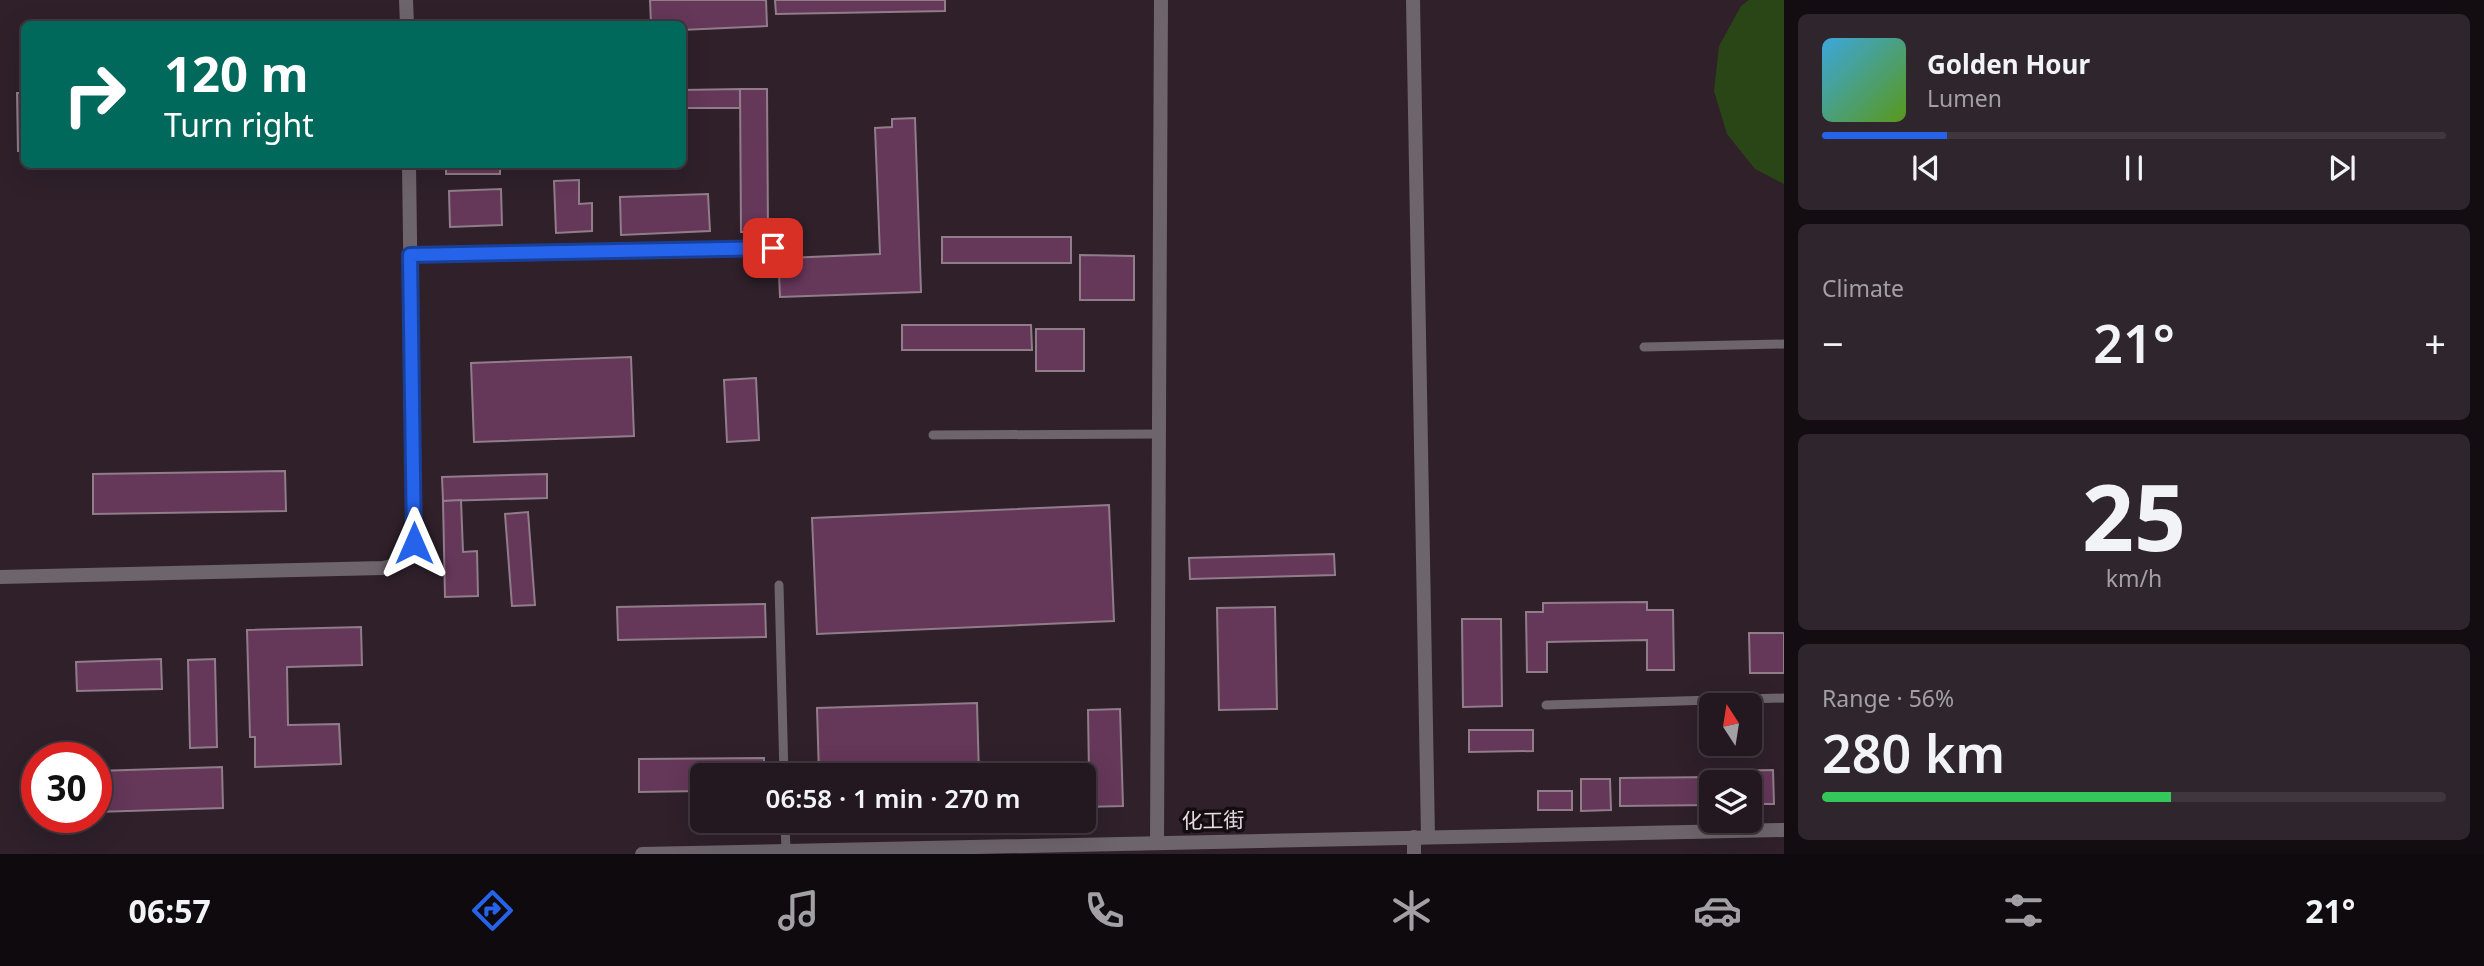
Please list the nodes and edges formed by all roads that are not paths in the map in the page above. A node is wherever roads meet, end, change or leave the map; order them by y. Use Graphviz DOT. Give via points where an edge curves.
graph roads {
  1 [pos="406,0"];
  2 [pos="1161,0"];
  3 [pos="1413,0"];
  4 [pos="407,21"];
  5 [pos="409,168"];
  6 [pos="773,248"];
  7 [pos="410,255"];
  8 [pos="1784,344"];
  9 [pos="1644,347"];
  10 [pos="1159,434"];
  11 [pos="933,435"];
  12 [pos="0,577"];
  13 [pos="779,585"];
  14 [pos="1784,698"];
  15 [pos="1546,705"];
  16 [pos="784,763"];
  17 [pos="1784,830"];
  18 [pos="785,833"];
  19 [pos="1421,837"];
  20 [pos="1157,843"];
  21 [pos="1070,849"];
  22 [pos="786,851"];
  23 [pos="701,853"];
  24 [pos="642,854"];
  25 [pos="1414,854"];
  1 -- 4 [label="street"];
  2 -- 10 [label="street"];
  3 -- 19 [label="street"];
  5 -- 7 [label="street"];
  6 -- 7 [label="lane"];
  7 -- 12 [label="street" via="414,543 402,561 383,568"];
  8 -- 9 [label="lane"];
  10 -- 11 [label="lane"];
  10 -- 20 [label="street"];
  13 -- 16 [label="lane"];
  14 -- 15 [label="lane"];
  17 -- 19 [label="street, 化工街"];
  18 -- 22 [label="lane"];
  19 -- 20 [label="street, 化工街"];
  19 -- 25 [label="street"];
  20 -- 21 [label="street, 化工街"];
  21 -- 22 [label="street, 化工街"];
  22 -- 23 [label="street, 化工街"];
  23 -- 24 [label="street, 化工街"];
}
